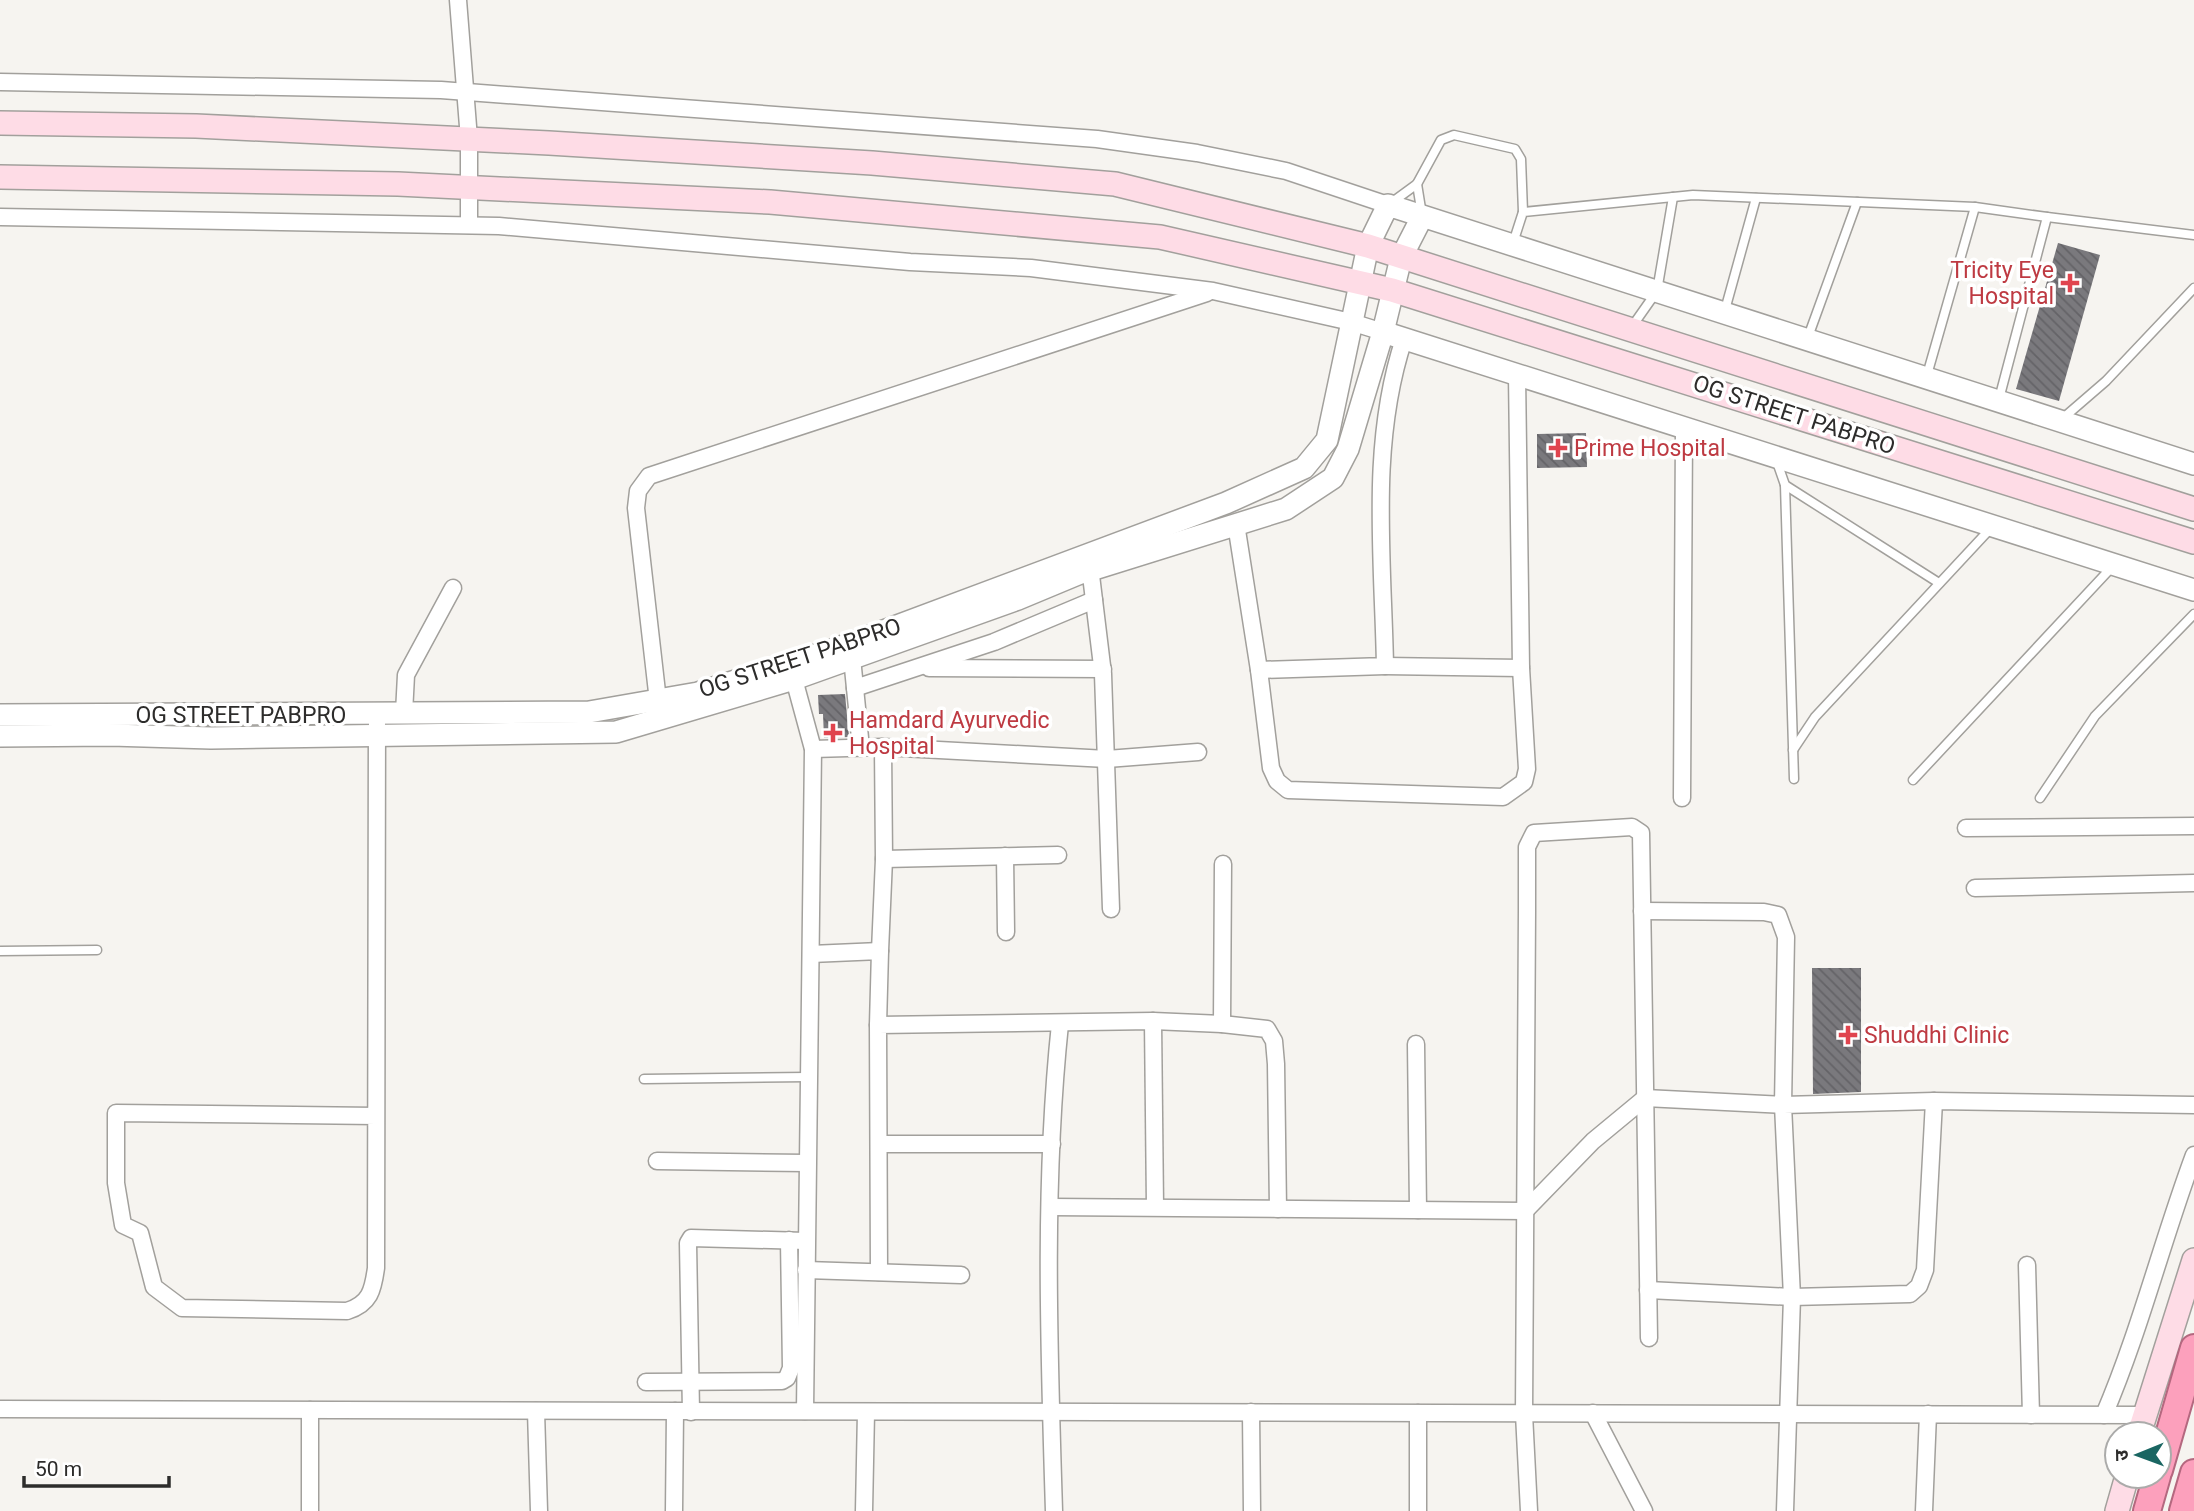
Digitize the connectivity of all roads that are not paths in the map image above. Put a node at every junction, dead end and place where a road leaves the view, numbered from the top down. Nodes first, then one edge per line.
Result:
1 (458, 0) edge
2 (0, 82) edge
3 (466, 93) junction
4 (0, 123) edge
5 (469, 139) junction
6 (0, 177) edge
7 (1417, 184) junction
8 (469, 188) junction
9 (1673, 197) junction
10 (1755, 198) junction
11 (1857, 202) junction
12 (1388, 205) junction
13 (1975, 207) junction
14 (1523, 212) junction
15 (1422, 217) junction
16 (2047, 217) junction
17 (0, 218) edge
18 (469, 225) junction
19 (2194, 235) edge
20 (1513, 243) junction
21 (1368, 246) junction
22 (1401, 258) junction
23 (1361, 283) junction
24 (2194, 289) edge
25 (1392, 290) junction
26 (1213, 291) junction
27 (1657, 291) junction
28 (1724, 313) junction
29 (1351, 322) junction
30 (1630, 329) junction
31 (1383, 332) junction
32 (1404, 339) junction
33 (1807, 340) junction
34 (1517, 375) junction
35 (1926, 378) junction
36 (1998, 401) junction
37 (2060, 421) junction
38 (1684, 428) junction
39 (1776, 457) junction
40 (2194, 464) edge
41 (1785, 485) junction
42 (2194, 509) edge
43 (1236, 524) junction
44 (1993, 526) junction
45 (2194, 542) edge
46 (1090, 562) junction
47 (2114, 565) junction
48 (1938, 583) junction
49 (453, 588) dead end
50 (2194, 590) edge
51 (1094, 600) junction
52 (2194, 614) edge
53 (852, 658) junction
54 (1385, 666) junction
55 (916, 668) junction
56 (1521, 668) junction
57 (1103, 669) junction
58 (1259, 670) junction
59 (794, 678) junction
60 (855, 688) junction
61 (658, 701) junction
62 (377, 713) junction
63 (404, 713) junction
64 (0, 715) edge
65 (0, 736) edge
66 (377, 737) junction
67 (883, 747) junction
68 (861, 748) junction
69 (813, 749) junction
70 (1793, 750) junction
71 (1198, 752) dead end
72 (1107, 759) junction
73 (1794, 779) dead end
74 (1913, 780) dead end
75 (1682, 798) dead end
76 (2040, 798) dead end
77 (2194, 826) edge
78 (1966, 828) dead end
79 (1058, 855) dead end
80 (1006, 856) junction
81 (884, 859) junction
82 (1223, 864) dead end
83 (2194, 883) edge
84 (1975, 888) dead end
85 (1111, 909) dead end
86 (1642, 911) junction
87 (1006, 932) dead end
88 (97, 950) dead end
89 (0, 951) edge
90 (880, 951) junction
91 (811, 954) junction
92 (1153, 1021) junction
93 (1060, 1024) junction
94 (1222, 1024) junction
95 (878, 1025) junction
96 (1416, 1044) dead end
97 (808, 1077) junction
98 (643, 1079) dead end
99 (1645, 1098) junction
100 (1934, 1101) junction
101 (1783, 1105) junction
102 (2194, 1105) edge
103 (376, 1116) junction
104 (879, 1144) junction
105 (1052, 1144) junction
106 (2194, 1155) edge
107 (657, 1161) dead end
108 (807, 1163) junction
109 (1051, 1207) junction
110 (1155, 1207) junction
111 (1278, 1209) junction
112 (1418, 1210) junction
113 (1525, 1211) junction
114 (789, 1240) junction
115 (806, 1241) junction
116 (2194, 1260) edge
117 (2026, 1265) dead end
118 (806, 1270) junction
119 (879, 1272) junction
120 (961, 1275) dead end
121 (1648, 1290) junction
122 (1792, 1297) junction
123 (1648, 1338) dead end
124 (2194, 1348) edge
125 (692, 1381) junction
126 (646, 1382) dead end
127 (0, 1409) edge
128 (310, 1410) junction
129 (536, 1411) junction
130 (683, 1411) junction
131 (805, 1411) junction
132 (866, 1412) junction
133 (1051, 1412) junction
134 (1251, 1412) junction
135 (1418, 1413) junction
136 (1593, 1413) junction
137 (1788, 1413) junction
138 (1524, 1414) junction
139 (1928, 1414) junction
140 (2031, 1415) junction
141 (2104, 1415) junction
142 (2123, 1420) edge
143 (2144, 1420) edge
144 (2173, 1421) edge
145 (2194, 1473) edge
146 (2123, 1490) edge
147 (2153, 1490) edge
148 (2184, 1508) edge
149 (310, 1511) edge
150 (540, 1511) edge
151 (674, 1511) edge
152 (864, 1511) edge
153 (1054, 1511) edge
154 (1252, 1511) edge
155 (1418, 1511) edge
156 (1529, 1511) edge
157 (1644, 1511) edge
158 (1785, 1511) edge
159 (1924, 1511) edge
160 (2117, 1511) edge
161 (2147, 1511) edge

1 - 3 street
2 - 3 street
3 - 5 street
3 - 12 street
4 - 5 main road
5 - 8 street
5 - 21 main road
6 - 8 main road
7 - 12 lane
7 - 14 lane
7 - 15 lane
8 - 18 street
8 - 23 main road
9 - 10 lane
9 - 14 lane
9 - 27 lane
10 - 11 lane
10 - 28 lane
11 - 13 lane
11 - 33 lane
12 - 15 street
12 - 21 street
13 - 16 lane
13 - 35 lane
14 - 20 lane
15 - 20 street
15 - 22 street
16 - 19 lane
16 - 36 lane
17 - 18 street
18 - 26 street
20 - 27 street
21 - 22 main road, OG STREET PABPRO
21 - 23 street, OG STREET PABPRO
22 - 25 street, OG STREET PABPRO
22 - 30 main road, OG STREET PABPRO
23 - 25 main road
23 - 29 street, OG STREET PABPRO
24 - 37 lane
25 - 31 street, OG STREET PABPRO
25 - 45 main road, OG STREET PABPRO
26 - 29 street
26 - 61 street
27 - 28 street
27 - 30 lane
28 - 33 street
29 - 31 street
29 - 46 street, OG STREET PABPRO
30 - 42 main road, OG STREET PABPRO
31 - 32 street
31 - 43 street, OG STREET PABPRO
32 - 34 street
32 - 54 street
33 - 35 street
34 - 38 street
34 - 56 street
35 - 36 street
36 - 37 street
37 - 40 street
38 - 39 street
38 - 75 street
39 - 41 lane
39 - 44 street
41 - 48 lane
41 - 70 lane
43 - 46 street, OG STREET PABPRO
43 - 58 street
44 - 47 street
44 - 48 lane
46 - 51 street
46 - 53 street, OG STREET PABPRO
46 - 61 street, OG STREET PABPRO
47 - 50 street
47 - 74 lane
48 - 70 lane
49 - 63 street
51 - 55 street
51 - 57 street
52 - 76 lane
53 - 59 street, OG STREET PABPRO
53 - 60 street
54 - 56 street
54 - 58 street
55 - 57 street
55 - 60 street
56 - 58 street
57 - 72 street
59 - 66 street, OG STREET PABPRO
59 - 69 street
60 - 68 street
61 - 63 street, OG STREET PABPRO
62 - 63 street, OG STREET PABPRO
62 - 64 street, OG STREET PABPRO
62 - 66 street
65 - 66 street, OG STREET PABPRO
66 - 103 street
67 - 68 street
67 - 72 street
67 - 81 street
68 - 69 street
69 - 91 street
70 - 73 lane
71 - 72 street
72 - 85 street
77 - 78 street
79 - 80 street
80 - 81 street
80 - 87 street
81 - 90 street
82 - 94 street
83 - 84 street
86 - 99 street
86 - 101 street
86 - 113 street
88 - 89 lane
90 - 91 street
90 - 95 street
91 - 97 street
92 - 93 street
92 - 94 street
92 - 110 street
93 - 95 street
93 - 105 street
94 - 111 street
95 - 104 street
96 - 112 street
97 - 98 lane
97 - 108 street
99 - 101 street
99 - 113 street
99 - 121 street
100 - 101 street
100 - 102 street
100 - 122 street
101 - 122 street
103 - 103 street
104 - 105 street
104 - 119 street
105 - 109 street
106 - 141 street
107 - 108 street
108 - 115 street
109 - 110 street
109 - 133 street
110 - 111 street
111 - 112 street
112 - 113 street
113 - 138 street
114 - 115 street
114 - 125 street
114 - 125 street
115 - 118 street
116 - 143 main road
117 - 140 street
118 - 119 street
118 - 131 street
119 - 120 street
121 - 122 street
121 - 123 street
122 - 137 street
124 - 144 highway
125 - 126 street
125 - 130 street
127 - 128 street
128 - 129 street
128 - 149 street
129 - 130 street
129 - 150 street
130 - 131 street
130 - 151 street
131 - 132 street
132 - 133 street
132 - 152 street
133 - 134 street
133 - 153 street
134 - 135 street
134 - 154 street
135 - 138 street
135 - 155 street
136 - 137 street
136 - 138 street
136 - 157 street
137 - 139 street
137 - 158 street
138 - 156 street
139 - 140 street
139 - 159 street
140 - 141 street
141 - 142 street
145 - 148 highway
146 - 160 main road
147 - 161 highway

